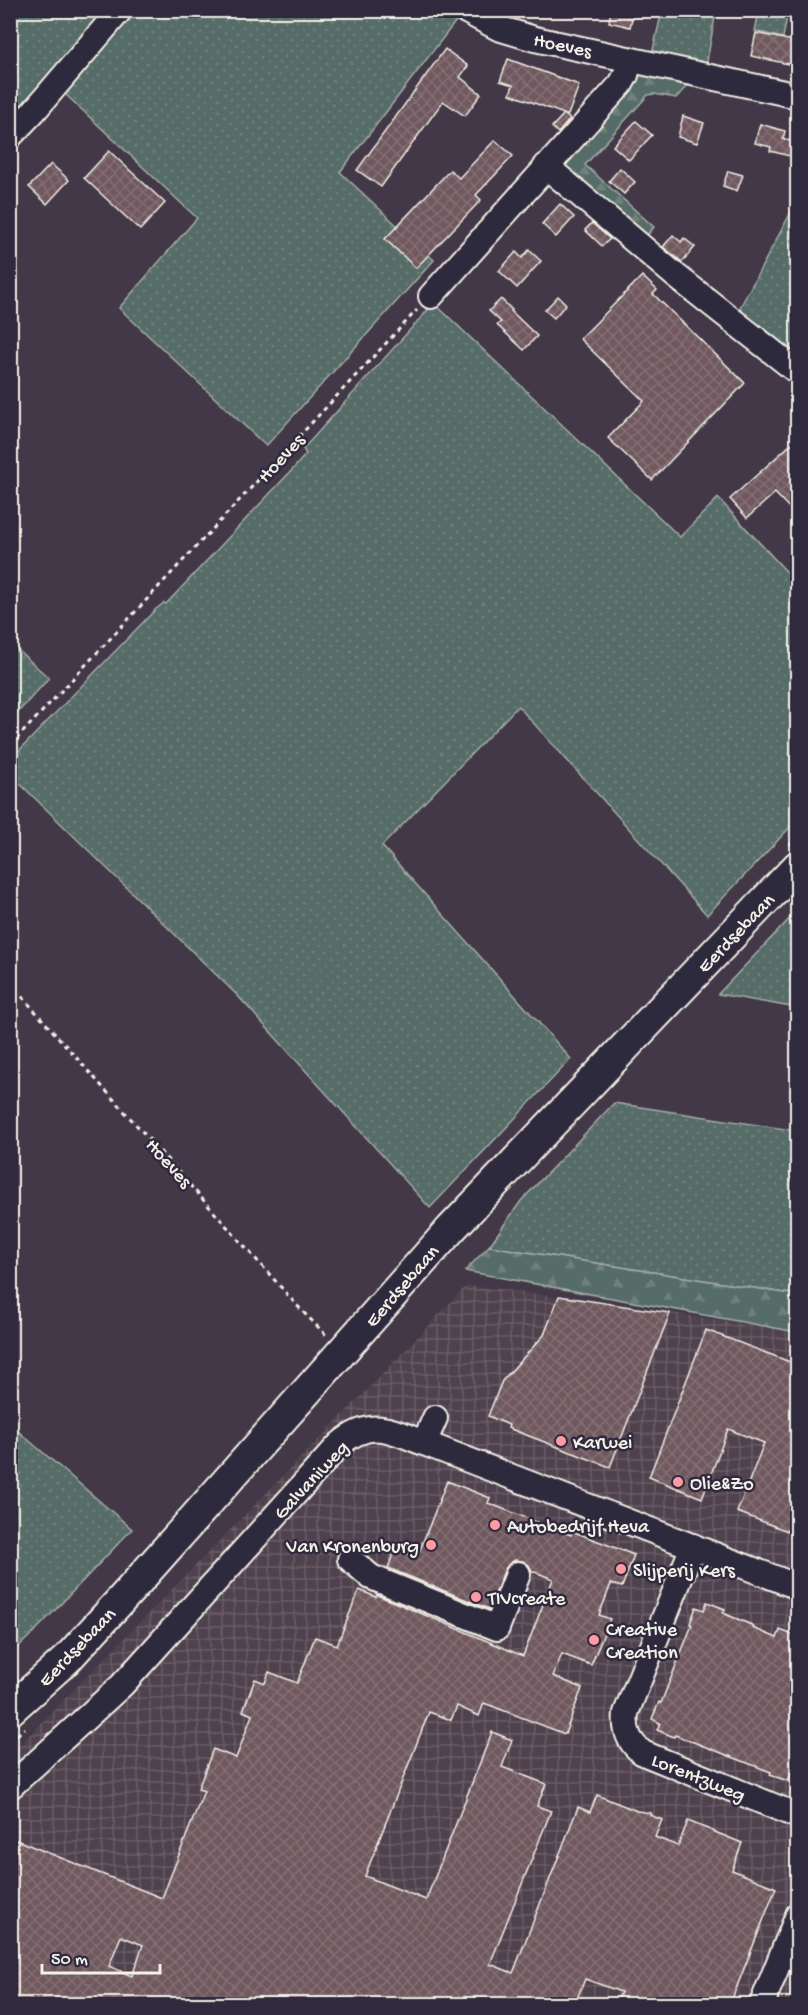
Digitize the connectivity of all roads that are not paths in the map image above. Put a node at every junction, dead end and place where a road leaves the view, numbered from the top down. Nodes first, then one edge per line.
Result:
1 (120, 10) edge
2 (464, 10) edge
3 (630, 60) junction
4 (798, 96) edge
5 (10, 136) edge
6 (546, 166) junction
7 (431, 296) road end
8 (798, 372) edge
9 (798, 866) edge
10 (435, 1418) dead end
11 (423, 1443) junction
12 (693, 1546) junction
13 (350, 1559) dead end
14 (518, 1574) dead end
15 (798, 1587) edge
16 (10, 1710) edge
17 (10, 1787) edge
18 (798, 1816) edge
19 (798, 1915) edge
20 (762, 2004) edge

1 - 5 street
2 - 3 street, Hoeves
3 - 4 street, Hoeves
3 - 6 street
6 - 7 street
6 - 8 street
9 - 16 main road, Eerdsebaan
10 - 11 street
11 - 12 street, Galvaniweg
11 - 17 street, Galvaniweg
12 - 15 street, Galvaniweg
12 - 18 street, Lorentzweg
13 - 14 street
19 - 20 street

